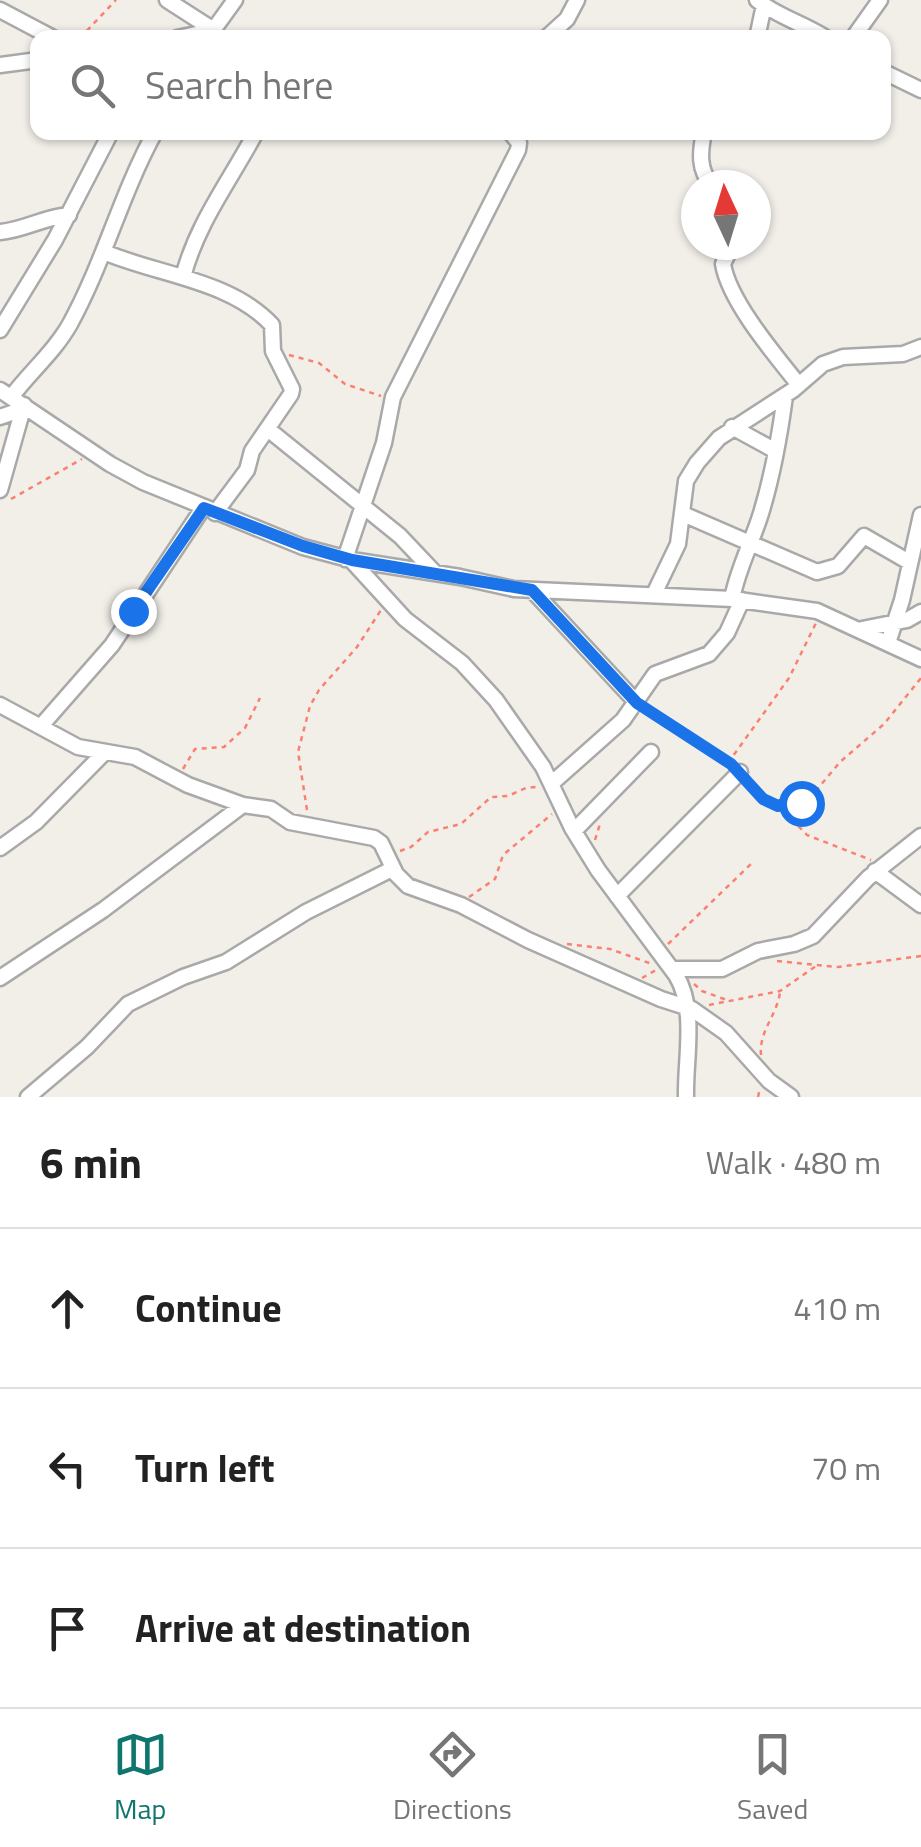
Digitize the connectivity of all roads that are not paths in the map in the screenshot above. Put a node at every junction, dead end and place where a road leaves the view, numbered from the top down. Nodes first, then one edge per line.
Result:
1 (168, 0) edge
2 (235, 0) edge
3 (577, 0) edge
4 (880, 0) edge
5 (760, 3) edge
6 (0, 10) edge
7 (38, 30) edge
8 (207, 30) edge
9 (213, 30) edge
10 (555, 30) edge
11 (758, 30) edge
12 (811, 30) edge
13 (859, 30) edge
14 (30, 61) edge
15 (0, 65) edge
16 (891, 75) edge
17 (921, 90) edge
18 (107, 140) edge
19 (150, 140) edge
20 (252, 140) edge
21 (517, 140) edge
22 (703, 140) edge
23 (702, 170) edge
24 (69, 216) junction
25 (0, 232) edge
26 (104, 252) junction
27 (725, 260) edge
28 (184, 277) junction
29 (0, 330) edge
30 (921, 346) edge
31 (799, 385) junction
32 (785, 396) junction
33 (15, 400) edge
34 (0, 417) edge
35 (732, 428) junction
36 (269, 430) junction
37 (774, 450) junction
38 (0, 490) edge
39 (362, 504) junction
40 (209, 510) junction
41 (683, 514) junction
42 (921, 514) edge
43 (919, 531) edge
44 (748, 544) junction
45 (914, 556) edge
46 (349, 559) junction
47 (667, 570) junction
48 (435, 573) junction
49 (532, 590) junction
50 (654, 594) junction
51 (678, 595) junction
52 (737, 599) junction
53 (921, 612) edge
54 (894, 624) junction
55 (862, 630) junction
56 (888, 643) junction
57 (921, 659) edge
58 (637, 703) junction
59 (0, 706) edge
60 (41, 726) junction
61 (105, 752) junction
62 (651, 752) dead end
63 (734, 767) road end
64 (551, 784) junction
65 (243, 805) junction
66 (574, 832) junction
67 (921, 836) edge
68 (0, 848) edge
69 (392, 868) junction
70 (878, 869) junction
71 (617, 896) junction
72 (921, 905) edge
73 (675, 974) junction
74 (0, 978) edge
75 (690, 1007) junction
76 (28, 1097) edge
77 (686, 1097) edge
78 (791, 1097) edge

1 - 8 street
2 - 9 street
3 - 10 street
4 - 13 street
5 - 11 street
5 - 12 street
6 - 7 street
14 - 15 street
16 - 17 street
18 - 24 street
19 - 26 street
20 - 28 street
21 - 39 street
22 - 23 street
24 - 25 street
24 - 29 street
26 - 28 street
26 - 33 street
27 - 31 street
28 - 36 street
30 - 31 street
31 - 32 street
32 - 35 street
32 - 37 street
33 - 34 street
33 - 38 street
33 - 40 street
35 - 37 street
35 - 41 street
36 - 39 street
36 - 40 street
37 - 44 street
39 - 46 street
39 - 48 street
40 - 46 street
40 - 60 street
41 - 44 street
41 - 47 street
42 - 43 street
43 - 45 street
44 - 45 street
44 - 52 street
45 - 54 street
46 - 48 street
46 - 64 street
47 - 50 street
47 - 51 street
48 - 49 street
49 - 50 street
49 - 58 street
50 - 51 street
51 - 52 street
52 - 55 street
52 - 58 street
53 - 54 street
54 - 55 street
54 - 56 street
55 - 56 street
56 - 57 street
58 - 64 street
59 - 60 street
60 - 61 street
61 - 65 street
61 - 68 street
62 - 66 street
63 - 71 street
64 - 66 street
65 - 69 street
65 - 74 street
66 - 71 street
67 - 70 street
69 - 75 street
69 - 76 street
70 - 72 street
70 - 73 street
71 - 73 street
73 - 75 street
75 - 77 street
75 - 78 street

